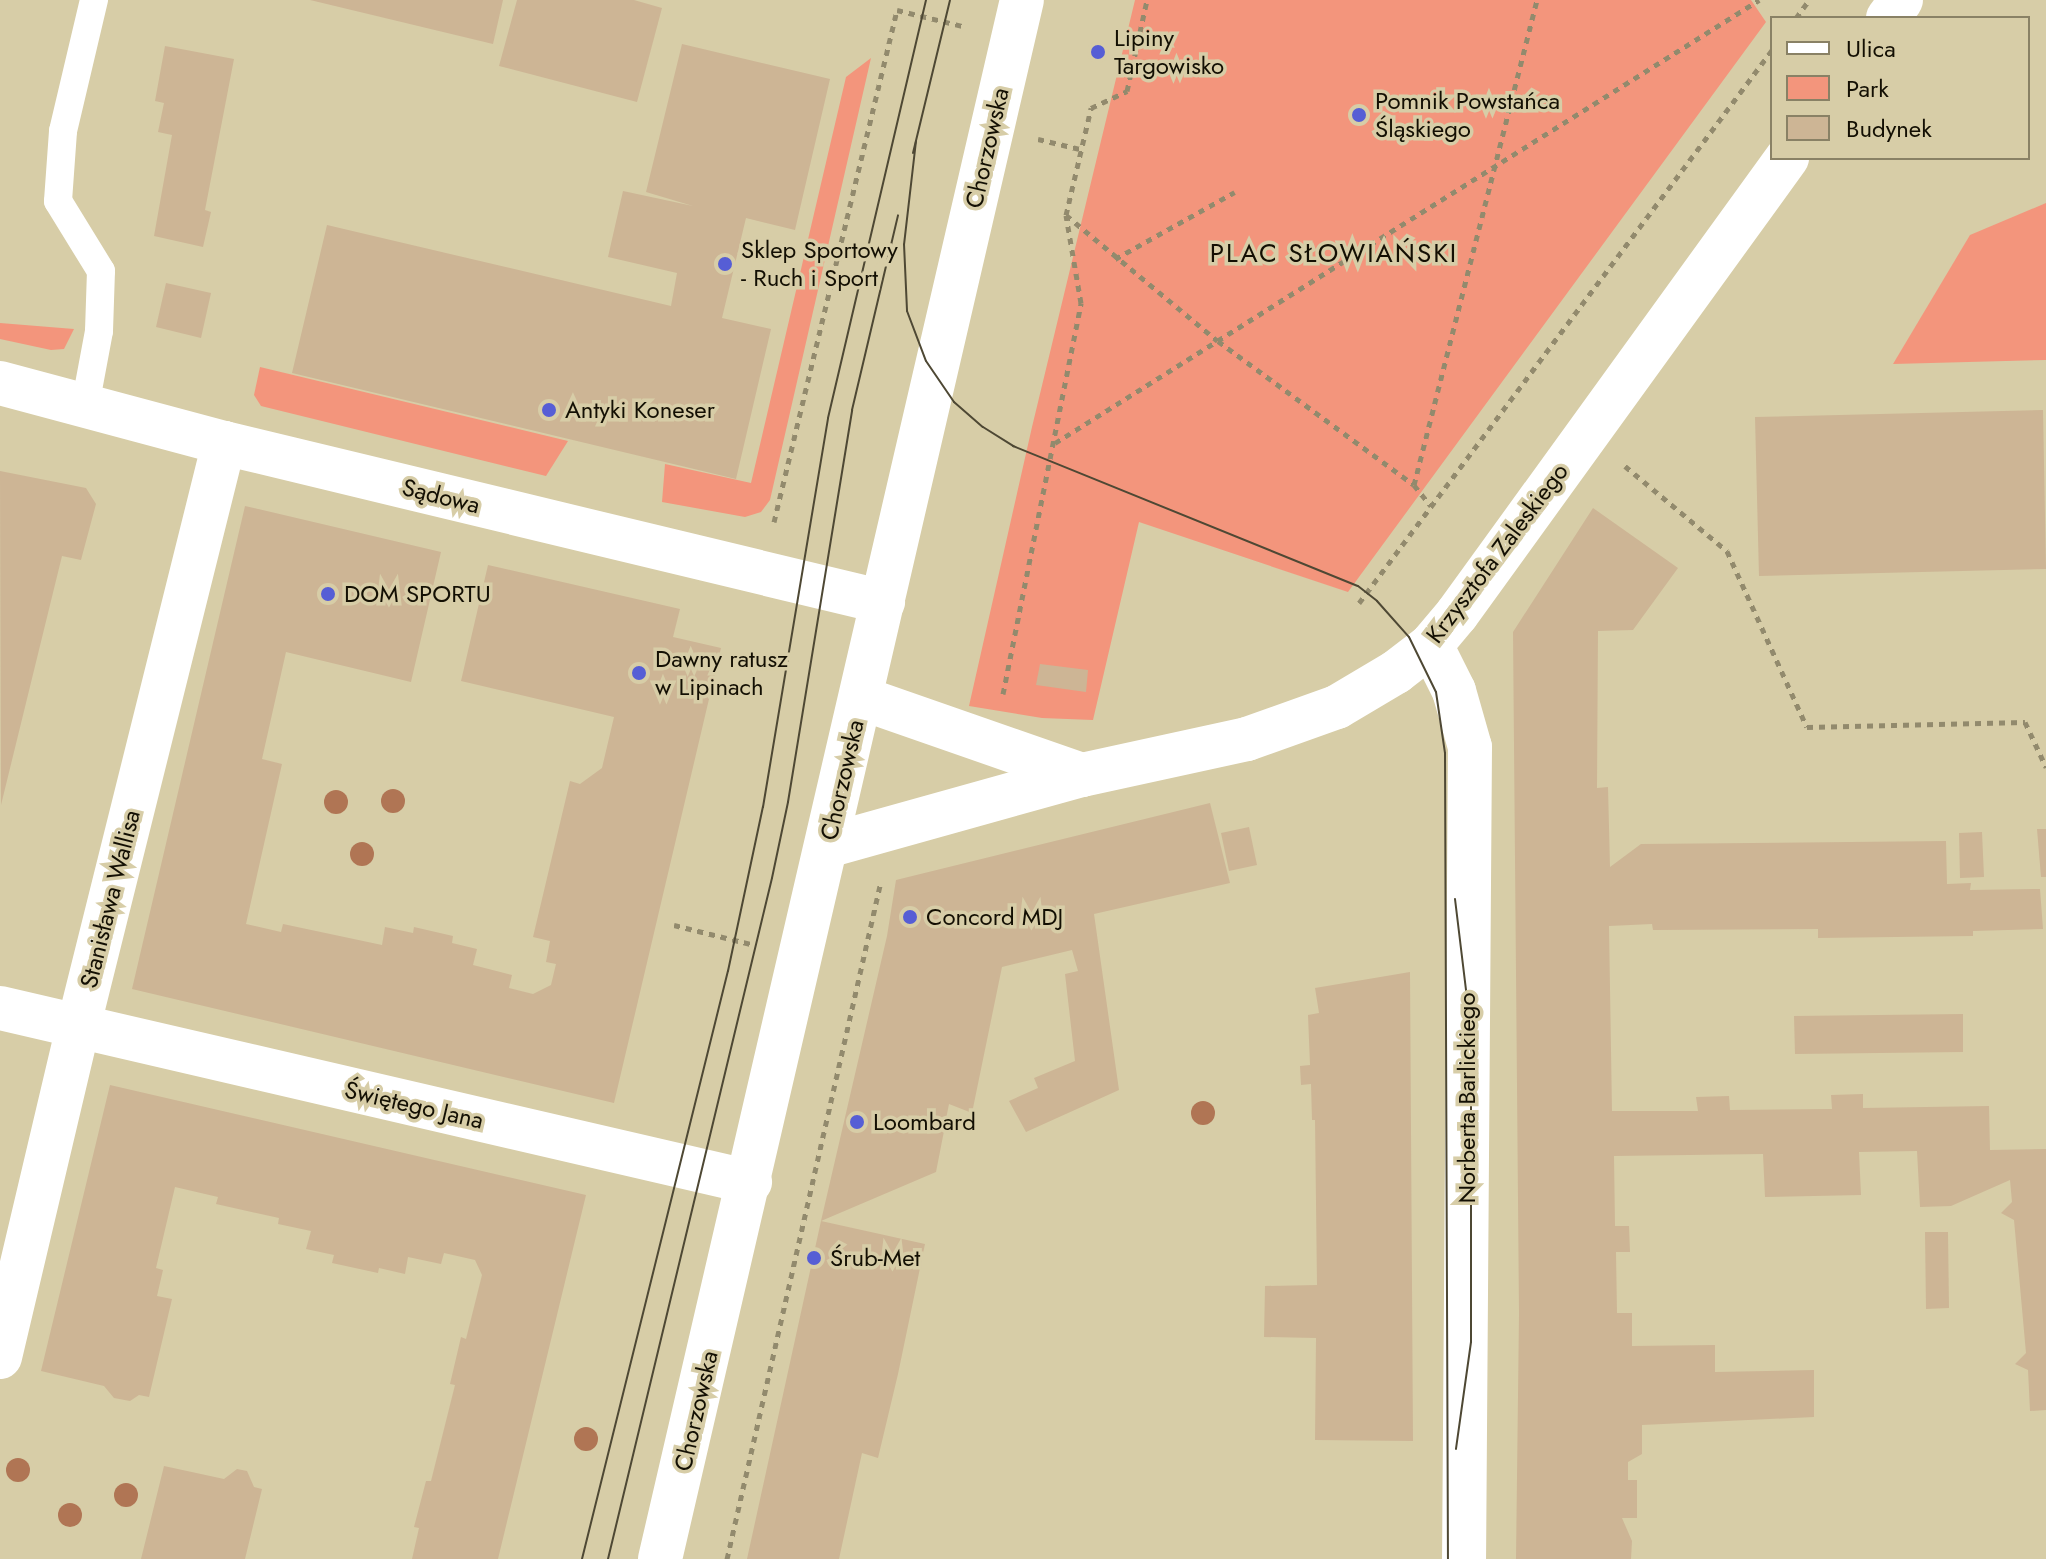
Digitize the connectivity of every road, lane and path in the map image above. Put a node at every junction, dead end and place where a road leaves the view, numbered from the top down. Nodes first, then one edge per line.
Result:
1 (94, 0) edge
2 (1022, 0) edge
3 (1147, 0) edge
4 (1537, 0) edge
5 (1759, 0) edge
6 (897, 10) dead end
7 (1770, 53) edge
8 (1786, 160) edge
9 (1493, 166) junction
10 (1235, 192) dead end
11 (1066, 215) junction
12 (1115, 259) junction
13 (1218, 341) junction
14 (0, 383) edge
15 (85, 406) junction
16 (1587, 434) junction
17 (224, 443) junction
18 (1055, 443) junction
19 (1414, 485) junction
20 (1431, 506) junction
21 (767, 525) dead end
22 (883, 602) junction
23 (1359, 603) dead end
24 (1431, 645) junction
25 (861, 698) junction
26 (1000, 710) dead end
27 (2046, 767) edge
28 (1082, 775) junction
29 (827, 846) junction
30 (889, 871) dead end
31 (0, 1008) edge
32 (78, 1028) junction
33 (750, 1182) junction
34 (0, 1357) edge
35 (660, 1559) edge
36 (727, 1559) edge
37 (1464, 1559) edge

1 - 15 lane
2 - 22 street, Chorzowska
3 - 11 path
4 - 9 path
5 - 9 path
6 - 21 path
7 - 20 path
8 - 16 street, Krzysztofa Zaleskiego
9 - 13 path
9 - 19 path
10 - 12 path
11 - 12 path
11 - 18 path
12 - 13 path
13 - 18 path
13 - 19 path
14 - 15 street, Sądowa
15 - 17 street, Sądowa
16 - 24 street, Krzysztofa Zaleskiego
16 - 27 path
17 - 22 street, Sądowa
17 - 32 street, Stanisława Wallisa
18 - 26 path
19 - 20 path
20 - 23 path
22 - 25 street, Chorzowska
24 - 28 street, Krzysztofa Zaleskiego
24 - 37 street, Norberta Barlickiego
25 - 28 street
25 - 29 street, Chorzowska
28 - 29 street, Krzysztofa Zaleskiego
29 - 33 street, Chorzowska
30 - 36 path
31 - 32 street
32 - 33 street, Świętego Jana
32 - 34 street, Stanisława Wallisa
33 - 35 street, Chorzowska

